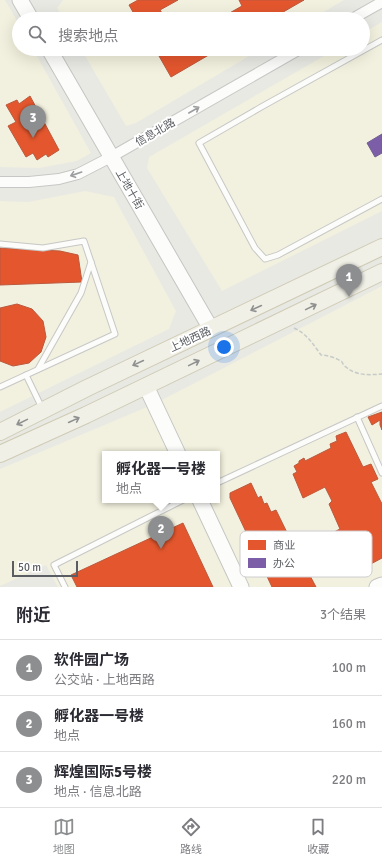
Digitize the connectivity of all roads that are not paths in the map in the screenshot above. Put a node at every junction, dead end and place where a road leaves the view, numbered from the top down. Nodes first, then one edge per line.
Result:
1 (24, 1) edge
2 (382, 2) edge
3 (28, 12) edge
4 (364, 12) edge
5 (382, 40) edge
6 (370, 47) edge
7 (53, 56) edge
8 (288, 56) edge
9 (353, 56) edge
10 (111, 157) junction
11 (0, 182) edge
12 (382, 199) edge
13 (0, 244) edge
14 (382, 247) edge
15 (91, 261) junction
16 (382, 272) edge
17 (211, 329) junction
18 (38, 370) junction
19 (26, 375) junction
20 (146, 386) junction
21 (0, 387) edge
22 (382, 406) edge
23 (44, 410) junction
24 (357, 417) junction
25 (0, 432) edge
26 (177, 451) edge
27 (0, 454) edge
28 (382, 473) edge
29 (220, 482) edge
30 (177, 503) edge
31 (201, 503) edge
32 (382, 585) edge
33 (64, 587) edge
34 (241, 587) edge
35 (377, 587) edge

1 - 3 street
2 - 4 street
5 - 6 lane
7 - 10 street, 上地十街
10 -> 8 street, 信息北路
9 - 12 lane
10 -> 11 street, 信息北路
10 - 17 street, 上地十街
13 - 15 lane
14 -> 17 main road, 上地西路
15 - 18 lane
15 - 18 lane
20 -> 16 main road, 上地西路
17 -> 23 main road, 上地西路
18 - 19 lane
19 - 21 lane
19 - 23 lane
20 - 26 street
27 -> 20 main road, 上地西路
22 - 24 lane
23 -> 25 main road, 上地西路
24 - 28 lane
24 - 29 lane
30 - 33 lane
31 - 34 street
32 - 35 street

